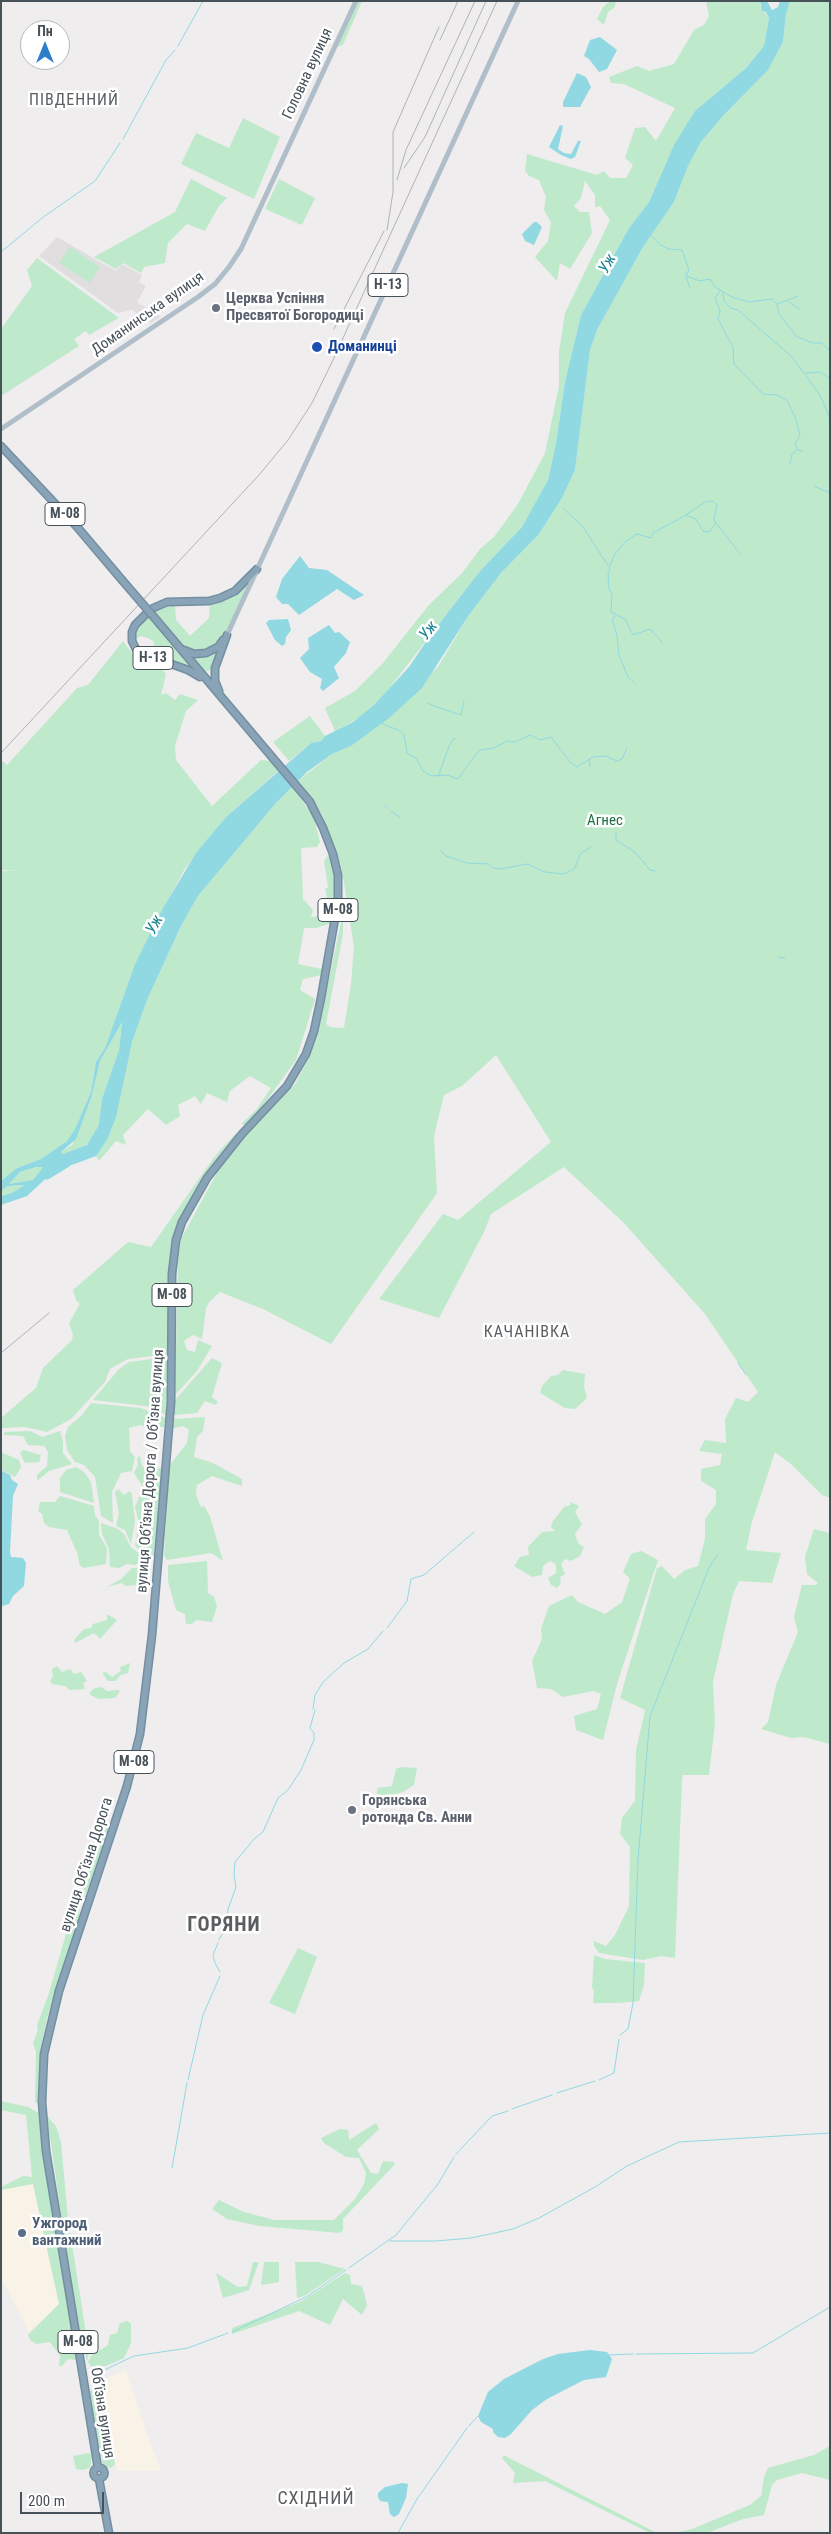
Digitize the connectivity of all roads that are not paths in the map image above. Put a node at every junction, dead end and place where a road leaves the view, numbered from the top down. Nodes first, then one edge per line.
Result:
1 (356, 1) edge
2 (518, 1) edge
3 (284, 157) joint
4 (1, 429) edge
5 (3, 448) edge
6 (257, 569) junction
7 (150, 613) junction
8 (227, 635) junction
9 (179, 646) junction
10 (215, 668) junction
11 (200, 673) junction
12 (209, 683) junction
13 (224, 701) junction
14 (152, 1635) joint
15 (43, 2125) joint
16 (109, 2533) edge

1 - 3 main road, Головна вулиця
2 - 6 main road, Н-13
3 - 4 main road, Доманинська вулиця
5 - 7 highway, М-08, bridge
6 - 7 highway, Н-13
6 - 8 main road, Н-13
7 - 9 highway, М-08
7 - 12 highway, Н-13
8 - 9 highway, Н-13
8 - 10 highway, Н-13
9 - 11 highway, М-08
10 - 11 highway
10 - 13 highway
11 - 12 highway, М-08
12 - 13 highway, М-08
13 - 14 highway, вулиця Обʼїзна Дорога / Обʼїзна вулиця / М-08
14 - 15 highway, вулиця Обʼїзна Дорога / М-08
15 - 16 highway, Обʼїзна вулиця / М-08

